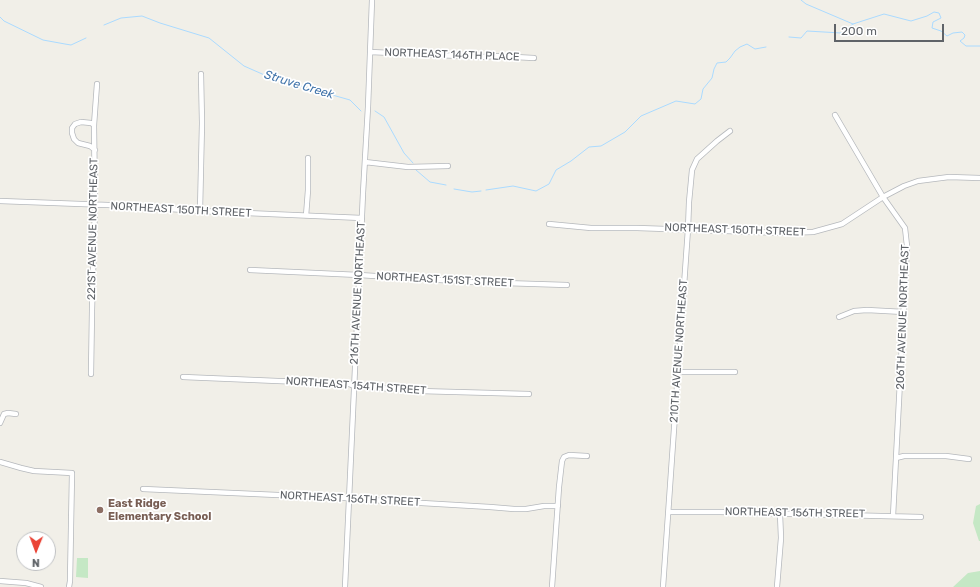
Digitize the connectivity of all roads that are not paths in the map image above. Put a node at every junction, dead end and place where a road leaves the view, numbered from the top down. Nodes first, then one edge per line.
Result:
1 (372, 0) edge
2 (370, 52) junction
3 (534, 58) dead end
4 (201, 74) dead end
5 (97, 84) dead end
6 (835, 115) dead end
7 (94, 125) junction
8 (730, 131) dead end
9 (94, 150) junction
10 (308, 158) dead end
11 (365, 162) junction
12 (448, 166) dead end
13 (980, 178) edge
14 (884, 197) junction
15 (0, 201) edge
16 (95, 205) junction
17 (200, 211) junction
18 (306, 216) junction
19 (362, 218) junction
20 (548, 224) dead end
21 (688, 229) junction
22 (250, 270) dead end
23 (359, 275) junction
24 (567, 285) dead end
25 (904, 312) junction
26 (839, 317) dead end
27 (678, 372) junction
28 (735, 372) dead end
29 (91, 374) dead end
30 (183, 377) dead end
31 (354, 386) junction
32 (529, 394) dead end
33 (16, 414) dead end
34 (0, 423) edge
35 (587, 456) dead end
36 (896, 458) junction
37 (969, 459) dead end
38 (0, 462) edge
39 (143, 489) dead end
40 (349, 499) junction
41 (558, 506) junction
42 (669, 512) junction
43 (780, 514) junction
44 (893, 516) junction
45 (921, 517) dead end
46 (0, 581) edge
47 (41, 587) edge
48 (69, 587) edge
49 (345, 587) edge
50 (552, 587) edge
51 (663, 587) edge
52 (777, 587) edge

1 - 2 street, 216TH AVENUE NORTHEAST
2 - 3 street, NORTHEAST 146TH PLACE
2 - 11 street, 216TH AVENUE NORTHEAST
4 - 17 street
5 - 7 street, 221ST AVENUE NORTHEAST
6 - 14 street, 206TH AVENUE NORTHEAST
7 - 9 street, 221ST AVENUE NORTHEAST
7 - 9 street
8 - 21 street, 210TH AVENUE NORTHEAST
9 - 16 street, 221ST AVENUE NORTHEAST
10 - 18 street
11 - 12 street
11 - 19 street, 216TH AVENUE NORTHEAST
13 - 14 street, NORTHEAST 150TH STREET
14 - 21 street, NORTHEAST 150TH STREET
14 - 25 street, 206TH AVENUE NORTHEAST
15 - 16 street, NORTHEAST 150TH STREET
16 - 17 street, NORTHEAST 150TH STREET
16 - 29 street, 221ST AVENUE NORTHEAST
17 - 18 street, NORTHEAST 150TH STREET
18 - 19 street, NORTHEAST 150TH STREET
19 - 23 street, 216TH AVENUE NORTHEAST
20 - 21 street, NORTHEAST 150TH STREET
21 - 27 street, 210TH AVENUE NORTHEAST
22 - 23 street, NORTHEAST 151ST STREET
23 - 24 street, NORTHEAST 151ST STREET
23 - 31 street, 216TH AVENUE NORTHEAST
25 - 26 street
25 - 36 street, 206TH AVENUE NORTHEAST
27 - 28 street
27 - 42 street, 210TH AVENUE NORTHEAST
30 - 31 street, NORTHEAST 154TH STREET
31 - 32 street, NORTHEAST 154TH STREET
31 - 40 street, 216TH AVENUE NORTHEAST
33 - 34 street
35 - 41 street
36 - 37 street
36 - 44 street, 206TH AVENUE NORTHEAST
38 - 48 street
39 - 40 street, NORTHEAST 156TH STREET
40 - 41 street, NORTHEAST 156TH STREET
40 - 49 street, 216TH AVENUE NORTHEAST
41 - 50 street
42 - 43 street, NORTHEAST 156TH STREET
42 - 51 street, 210TH AVENUE NORTHEAST
43 - 44 street, NORTHEAST 156TH STREET
43 - 52 street
44 - 45 street, NORTHEAST 156TH STREET
46 - 47 street

